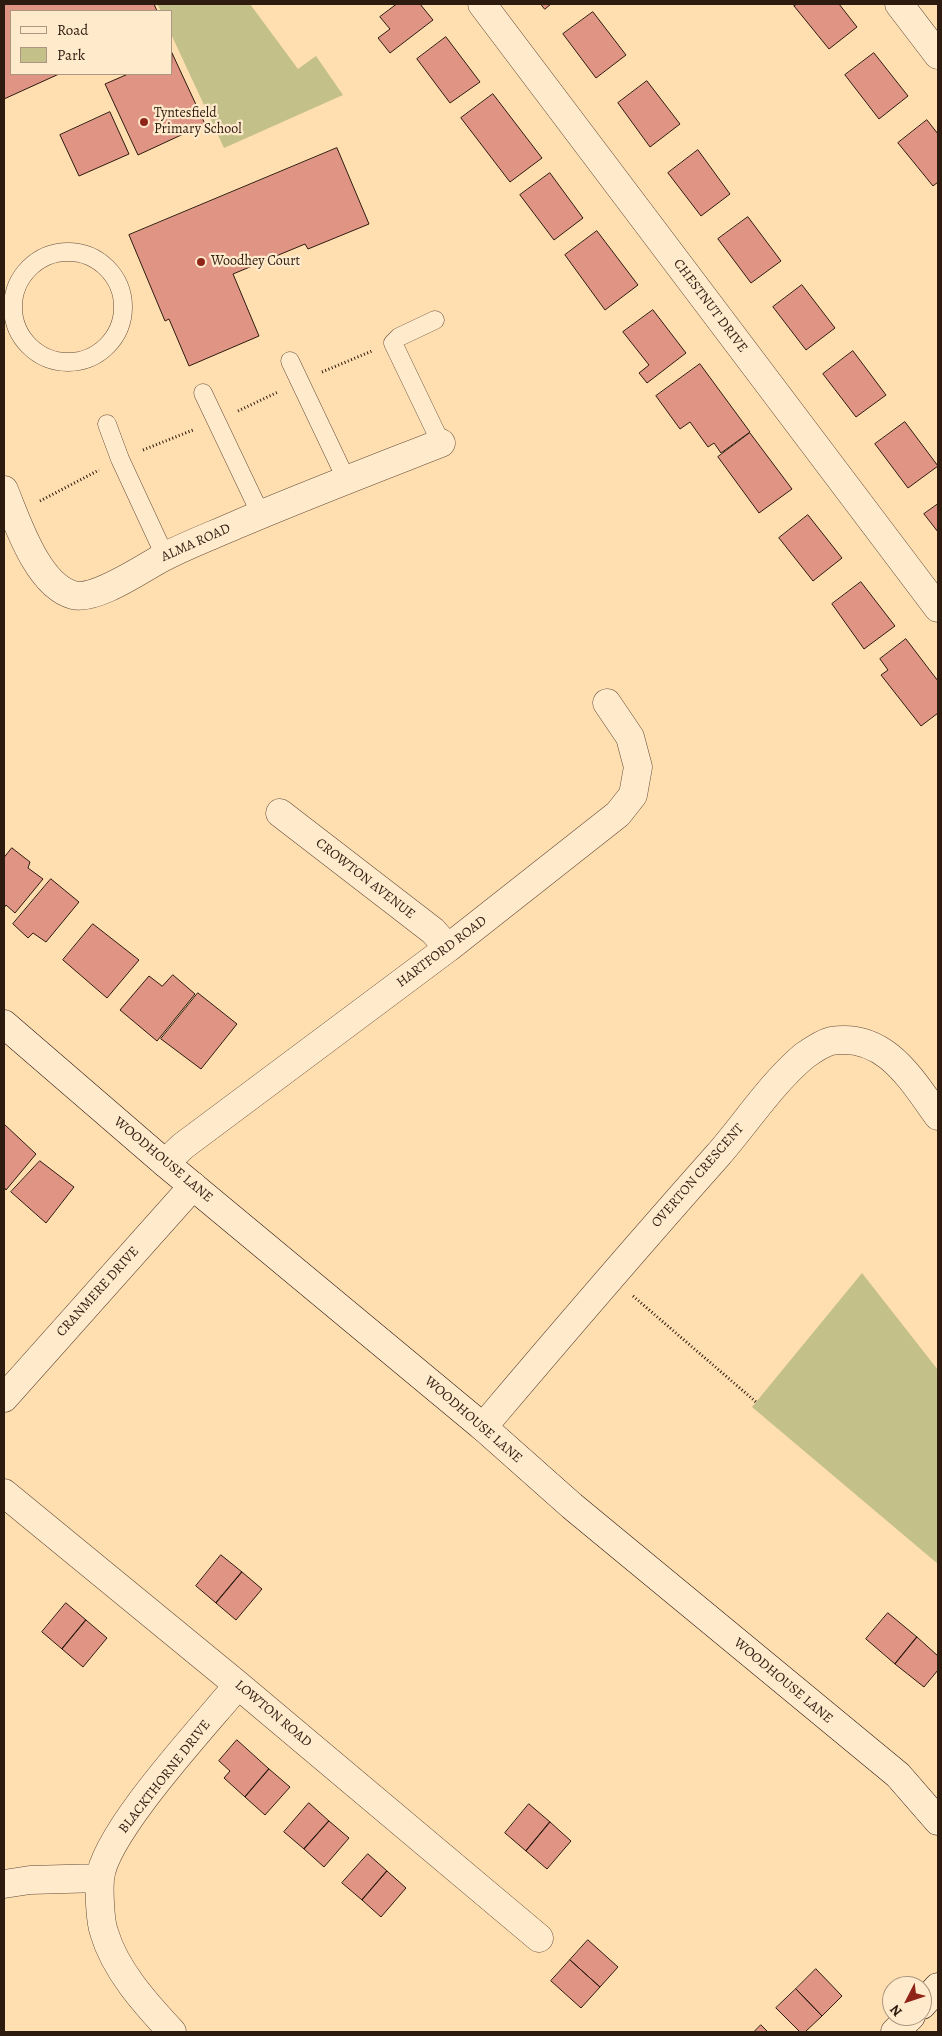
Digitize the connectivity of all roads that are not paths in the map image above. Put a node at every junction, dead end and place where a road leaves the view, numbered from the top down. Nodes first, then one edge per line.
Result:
1 (482, 4) edge
2 (899, 4) edge
3 (938, 55) edge
4 (435, 320) dead end
5 (12, 339) edge
6 (290, 361) dead end
7 (203, 393) dead end
8 (107, 424) dead end
9 (441, 443) joint
10 (347, 481) junction
11 (4, 490) edge
12 (261, 515) junction
13 (165, 556) junction
14 (938, 608) edge
15 (607, 704) dead end
16 (280, 813) dead end
17 (448, 948) junction
18 (4, 1024) edge
19 (938, 1116) edge
20 (165, 1163) junction
21 (193, 1186) junction
22 (4, 1398) edge
23 (483, 1427) junction
24 (4, 1493) edge
25 (238, 1685) junction
26 (938, 1821) edge
27 (100, 1878) junction
28 (4, 1884) edge
29 (539, 1938) dead end
30 (172, 2032) edge

1 - 14 street, CHESTNUT DRIVE
2 - 3 street
4 - 9 lane
5 - 5 lane
6 - 10 lane
7 - 12 lane
8 - 13 lane
9 - 10 street, ALMA ROAD
10 - 12 street, ALMA ROAD
11 - 13 street, ALMA ROAD
12 - 13 street, ALMA ROAD
15 - 17 street, HARTFORD ROAD
16 - 17 street, CROWTON AVENUE
17 - 20 street, HARTFORD ROAD
18 - 20 street, WOODHOUSE LANE
19 - 23 street, OVERTON CRESCENT
20 - 21 street, WOODHOUSE LANE
21 - 22 street, CRANMERE DRIVE
21 - 23 street, WOODHOUSE LANE
23 - 26 street, WOODHOUSE LANE
24 - 25 street, LOWTON ROAD
25 - 27 street, BLACKTHORNE DRIVE
25 - 29 street, LOWTON ROAD
27 - 28 street
27 - 30 street, BLACKTHORNE DRIVE

